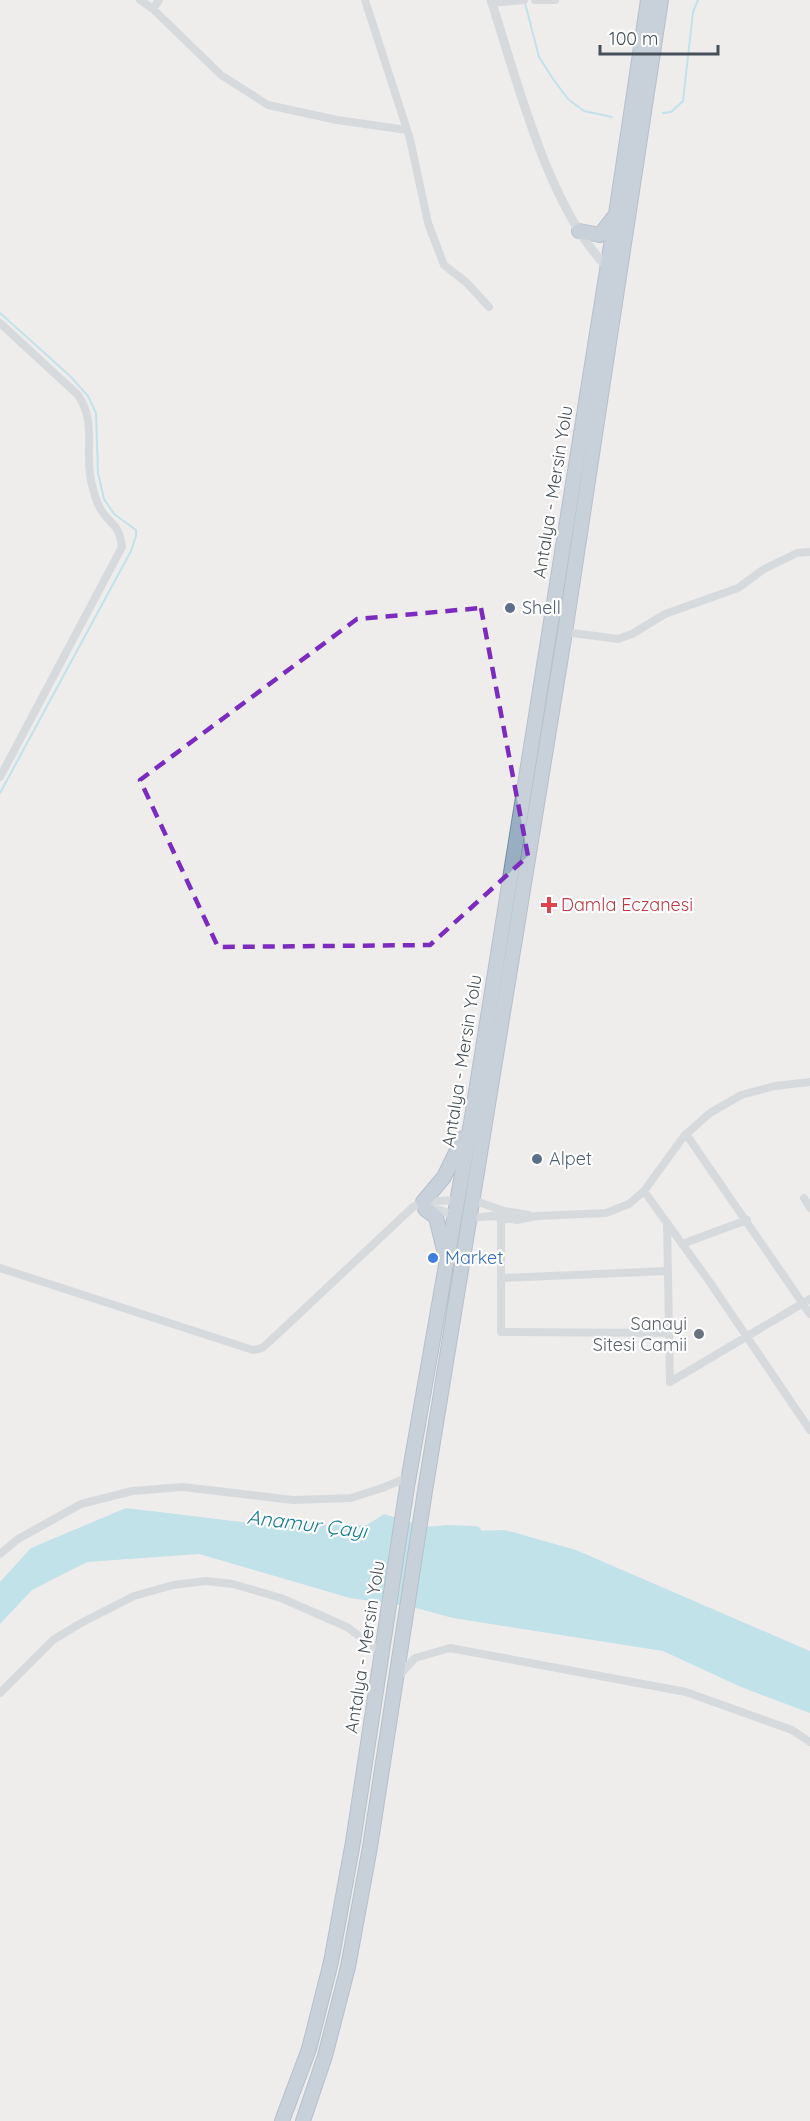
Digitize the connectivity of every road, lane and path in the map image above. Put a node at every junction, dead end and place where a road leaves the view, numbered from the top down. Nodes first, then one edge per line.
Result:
1 (140, 0) edge
2 (159, 0) edge
3 (365, 0) edge
4 (519, 0) edge
5 (524, 0) edge
6 (535, 0) edge
7 (555, 0) edge
8 (648, 0) edge
9 (662, 0) edge
10 (492, 2) edge
11 (153, 9) junction
12 (407, 130) junction
13 (616, 214) junction
14 (579, 231) junction
15 (614, 268) junction
16 (489, 307) dead end
17 (0, 323) edge
18 (810, 552) edge
19 (565, 632) junction
20 (0, 777) edge
21 (810, 1082) edge
22 (472, 1117) junction
23 (686, 1134) junction
24 (644, 1191) junction
25 (804, 1198) dead end
26 (457, 1200) junction
27 (473, 1200) junction
28 (420, 1206) junction
29 (810, 1208) edge
30 (454, 1216) junction
31 (537, 1216) junction
32 (501, 1217) junction
33 (470, 1218) junction
34 (747, 1220) junction
35 (667, 1223) junction
36 (682, 1244) junction
37 (446, 1262) junction
38 (0, 1268) edge
39 (668, 1271) junction
40 (501, 1278) junction
41 (807, 1301) edge
42 (810, 1314) edge
43 (669, 1333) junction
44 (746, 1336) junction
45 (810, 1430) edge
46 (408, 1482) junction
47 (0, 1554) edge
48 (383, 1649) junction
49 (395, 1680) junction
50 (0, 1693) edge
51 (810, 1742) edge
52 (282, 2121) edge
53 (303, 2121) edge

1 - 11 street
2 - 11 street
3 - 12 street
4 - 5 street
4 - 10 street
6 - 7 street
8 - 13 highway, Antalya - Mersin Yolu
9 - 15 highway, Antalya - Mersin Yolu
10 - 14 street
11 - 12 street
12 - 16 street
13 - 14 highway
13 - 15 highway, Antalya - Mersin Yolu
14 - 15 street
15 - 19 highway, Antalya - Mersin Yolu
15 - 22 highway, Antalya - Mersin Yolu
17 - 20 street
18 - 19 street
19 - 27 highway, Antalya - Mersin Yolu
21 - 23 street
22 - 26 highway, Antalya - Mersin Yolu
22 - 28 highway
23 - 24 street
23 - 34 street
24 - 31 street
24 - 35 street
25 - 29 street
26 - 27 highway
26 - 28 street
26 - 30 highway, Antalya - Mersin Yolu
27 - 31 street
27 - 33 highway, Antalya - Mersin Yolu
28 - 30 street
28 - 37 highway
28 - 38 street
30 - 33 highway
30 - 37 highway, Antalya - Mersin Yolu
31 - 32 street
32 - 33 street
32 - 40 street
33 - 49 highway, Antalya - Mersin Yolu
34 - 36 street
34 - 41 street
35 - 36 street
35 - 39 street
36 - 44 street
37 - 46 highway, Antalya - Mersin Yolu
39 - 40 street
39 - 43 street
40 - 43 street
41 - 42 street
41 - 44 street
43 - 44 street
44 - 45 street
46 - 47 street
46 - 48 highway, Antalya - Mersin Yolu
48 - 50 street
48 - 52 highway, Antalya - Mersin Yolu
49 - 51 street
49 - 53 highway, Antalya - Mersin Yolu

